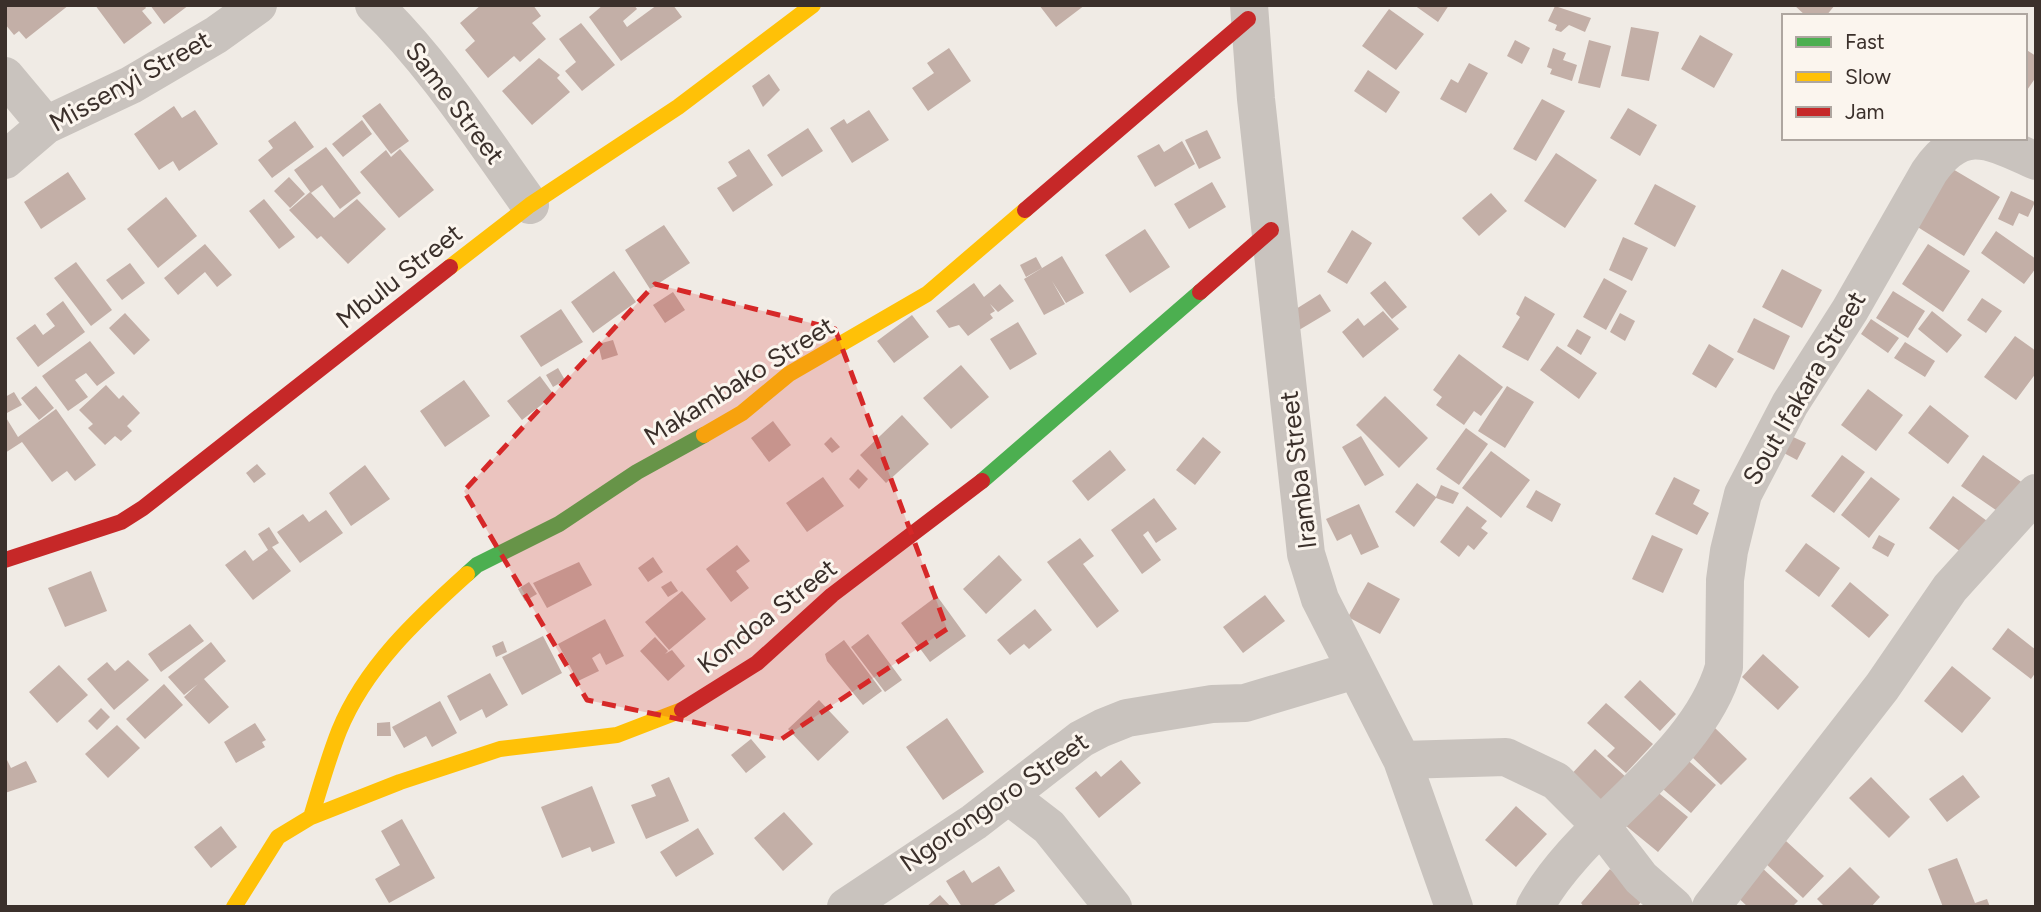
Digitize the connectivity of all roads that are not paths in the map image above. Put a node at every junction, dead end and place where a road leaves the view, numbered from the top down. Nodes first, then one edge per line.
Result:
1 (258, 5) edge
2 (374, 5) edge
3 (799, 10) edge
4 (1249, 12) edge
5 (5, 76) edge
6 (46, 125) junction
7 (1969, 140) edge
8 (1984, 140) edge
9 (5, 160) edge
10 (2036, 161) edge
11 (530, 205) junction
12 (1271, 230) junction
13 (2036, 493) edge
14 (5, 560) edge
15 (1355, 670) junction
16 (1402, 760) junction
17 (1010, 797) junction
18 (311, 817) junction
19 (1602, 827) junction
20 (234, 907) edge
21 (845, 907) edge
22 (1113, 907) edge
23 (1454, 907) edge
24 (1535, 907) edge
25 (1674, 907) edge
26 (1711, 907) edge

1 - 6 street, Missenyi Street
2 - 11 street, Same Street
3 - 11 street, Mbulu Street
4 - 12 street, Iramba Street
4 - 18 street, Makambako Street
5 - 6 street
6 - 9 street, Missenyi Street
7 - 19 street, Sout Ifakara Street
8 - 10 street, Sout Ifakara Street
11 - 14 street, Mbulu Street
12 - 15 street, Iramba Street
12 - 18 street, Kondoa Street
13 - 26 street
15 - 16 street, Iramba Street
15 - 17 street, Ngorongoro Street
16 - 19 street
16 - 23 street, Iramba Street
17 - 21 street, Ngorongoro Street
17 - 22 street
18 - 20 street, Kondoa Street
19 - 24 street, Sout Ifakara Street
19 - 25 street

